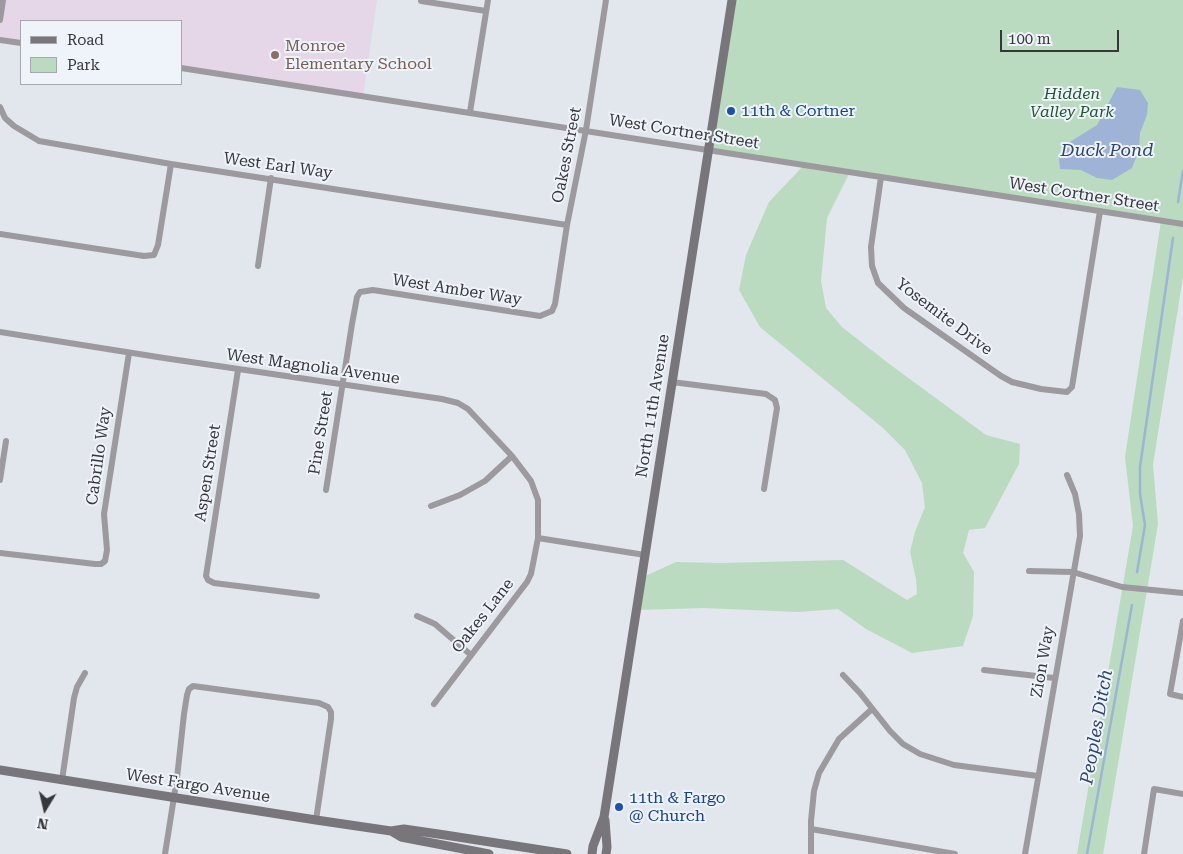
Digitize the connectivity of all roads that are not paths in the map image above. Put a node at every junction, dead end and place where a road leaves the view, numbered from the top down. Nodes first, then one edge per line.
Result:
1 (3, 0) edge
2 (488, 0) edge
3 (606, 0) edge
4 (732, 0) edge
5 (421, 1) edge
6 (486, 12) junction
7 (0, 20) edge
8 (0, 40) edge
9 (20, 43) edge
10 (182, 68) edge
11 (0, 107) edge
12 (470, 112) junction
13 (2, 119) edge
14 (586, 130) junction
15 (708, 150) junction
16 (171, 164) junction
17 (882, 177) junction
18 (271, 178) junction
19 (1100, 211) junction
20 (1183, 224) edge
21 (567, 225) junction
22 (0, 234) edge
23 (258, 266) dead end
24 (360, 292) joint
25 (550, 313) joint
26 (0, 332) edge
27 (129, 353) junction
28 (238, 370) junction
29 (672, 382) junction
30 (343, 385) junction
31 (6, 440) dead end
32 (512, 456) junction
33 (1067, 475) dead end
34 (0, 480) edge
35 (764, 489) dead end
36 (326, 490) dead end
37 (431, 506) dead end
38 (538, 538) junction
39 (0, 553) edge
40 (645, 555) junction
41 (1029, 571) dead end
42 (1073, 572) junction
43 (1183, 593) edge
44 (316, 596) dead end
45 (417, 616) dead end
46 (1183, 621) edge
47 (471, 655) junction
48 (984, 670) dead end
49 (85, 673) dead end
50 (843, 675) dead end
51 (1054, 678) junction
52 (1183, 697) edge
53 (434, 704) dead end
54 (872, 710) junction
55 (0, 770) edge
56 (1038, 776) junction
57 (62, 780) junction
58 (1183, 794) edge
59 (174, 798) junction
60 (604, 817) junction
61 (316, 820) junction
62 (812, 829) junction
63 (390, 831) junction
64 (165, 854) edge
65 (489, 854) edge
66 (567, 854) edge
67 (592, 854) edge
68 (606, 854) edge
69 (811, 854) edge
70 (955, 854) edge
71 (1025, 854) edge
72 (1144, 854) edge

1 - 7 street
2 - 6 street
3 - 14 street, Oakes Street
4 - 15 main road, North 11th Avenue
5 - 6 street
6 - 12 street
8 - 9 street
10 - 12 street, West Cortner Street
11 - 13 street, West Earl Way
12 - 14 street, West Cortner Street
13 - 16 street, West Earl Way
14 - 15 street, West Cortner Street
14 - 21 street, Oakes Street
15 - 17 street, West Cortner Street
15 - 29 main road, North 11th Avenue
16 - 18 street, West Earl Way
16 - 22 street
17 - 19 street, West Cortner Street
17 - 19 street, Yosemite Drive
18 - 21 street, West Earl Way
18 - 23 street
19 - 20 street, West Cortner Street
21 - 25 street, Oakes Street
24 - 25 street, West Amber Way
24 - 30 street, Pine Street
26 - 27 street, West Magnolia Avenue
27 - 28 street, West Magnolia Avenue
27 - 39 street, Cabrillo Way
28 - 30 street, West Magnolia Avenue
28 - 44 street, Aspen Street
29 - 35 street
29 - 40 main road, North 11th Avenue
30 - 32 street, West Magnolia Avenue
30 - 36 street, Pine Street
31 - 34 street
32 - 37 street
32 - 38 street, West Magnolia Avenue
33 - 42 street, Zion Way
38 - 40 street
38 - 47 street, Oakes Lane
40 - 60 main road, North 11th Avenue
41 - 42 street
42 - 43 street
42 - 51 street, Zion Way
45 - 47 street
46 - 52 street
47 - 53 street, Oakes Lane
48 - 51 street
49 - 57 street
50 - 54 street
51 - 56 street, Zion Way
54 - 56 street
54 - 62 street
55 - 57 main road, West Fargo Avenue
56 - 71 street, Zion Way
57 - 59 main road, West Fargo Avenue
58 - 72 street
59 - 61 main road, West Fargo Avenue
59 - 61 street
59 - 64 street
60 - 67 main road, North 11th Avenue
60 - 68 main road, North 11th Avenue
61 - 63 main road, West Fargo Avenue
62 - 69 street
62 - 70 street
63 - 65 main road, West Fargo Avenue
63 - 66 main road, West Fargo Avenue

